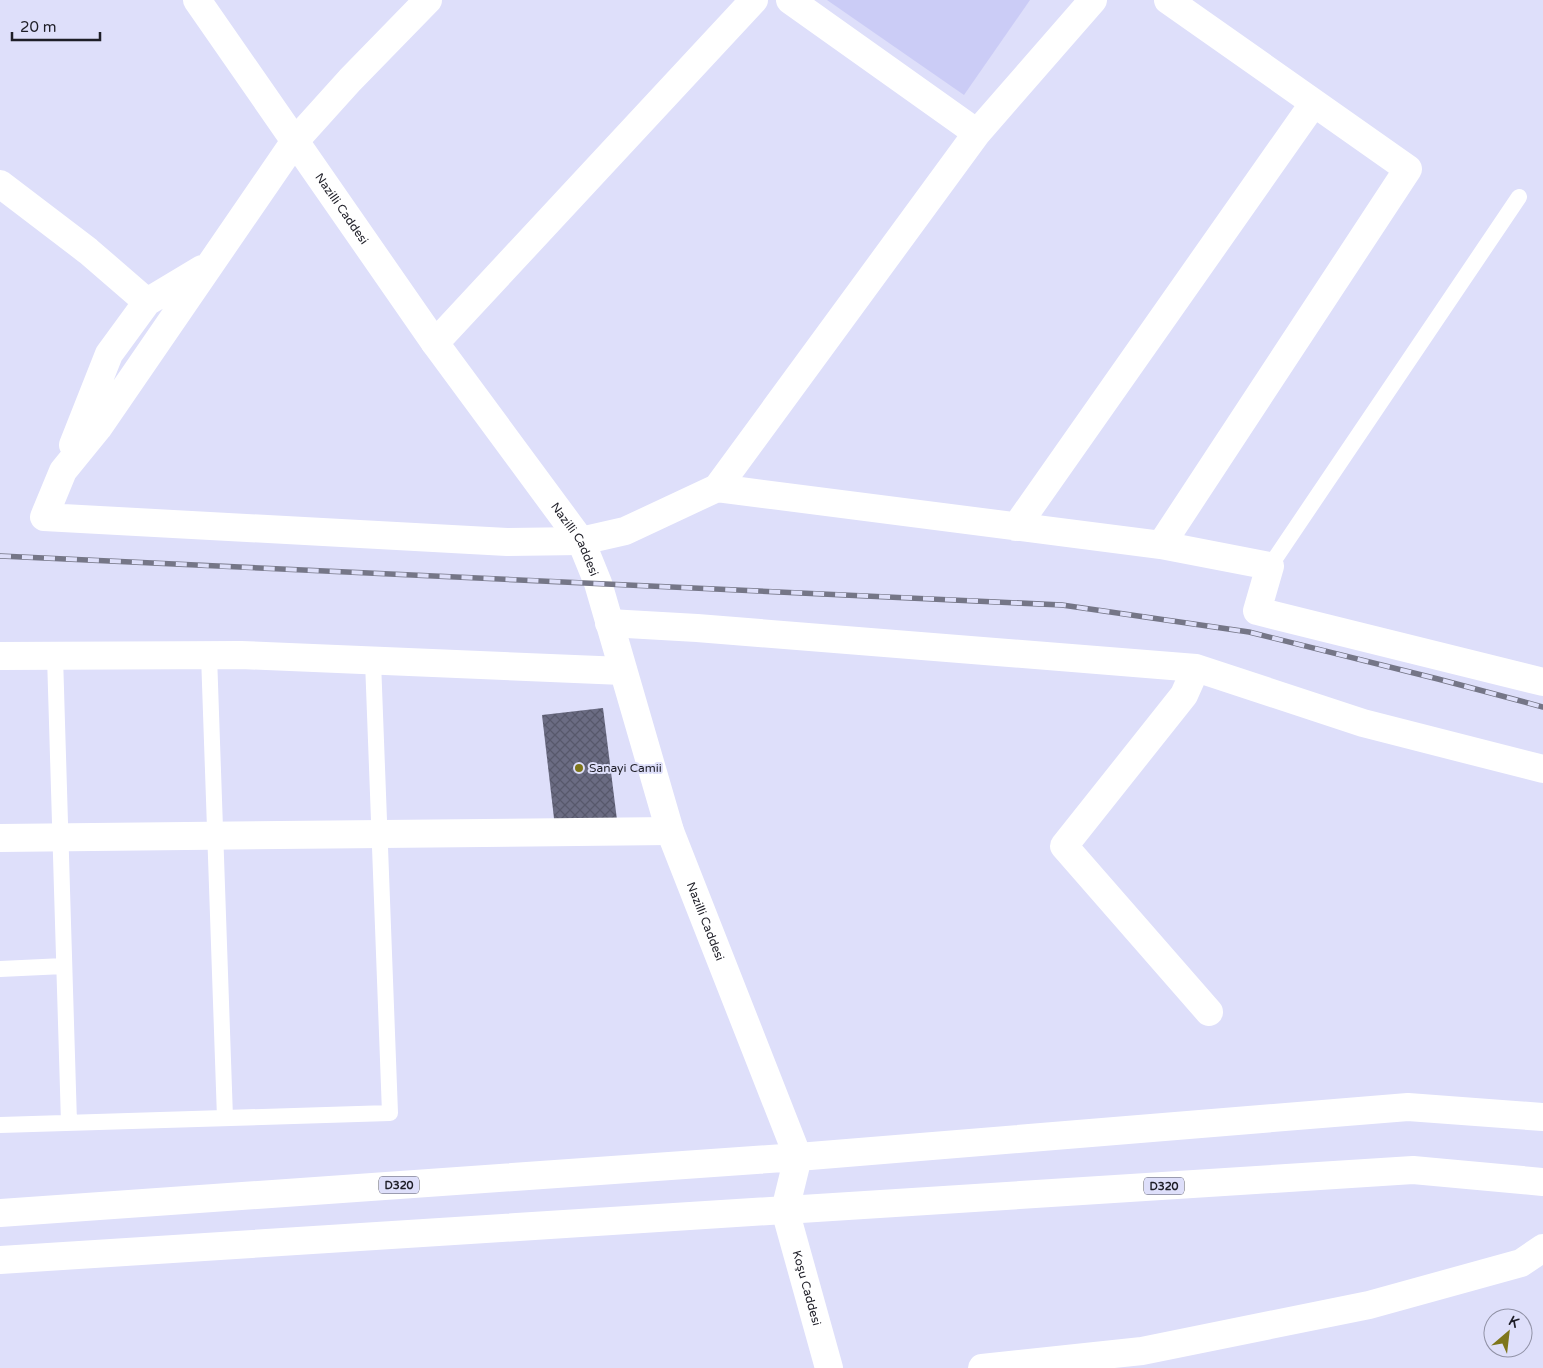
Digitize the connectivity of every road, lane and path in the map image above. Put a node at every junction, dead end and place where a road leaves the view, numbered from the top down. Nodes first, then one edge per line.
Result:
1 (197, 0) edge
2 (428, 0) edge
3 (754, 0) edge
4 (790, 0) edge
5 (1093, 0) edge
6 (1168, 0) edge
7 (1313, 104) junction
8 (977, 133) junction
9 (296, 141) junction
10 (0, 184) edge
11 (1520, 197) dead end
12 (210, 265) junction
13 (147, 302) junction
14 (435, 343) junction
15 (63, 471) junction
16 (716, 488) junction
17 (1016, 527) junction
18 (581, 541) junction
19 (1161, 545) junction
20 (1270, 566) junction
21 (608, 622) junction
22 (0, 656) edge
23 (55, 656) junction
24 (209, 656) junction
25 (373, 661) junction
26 (1196, 668) junction
27 (623, 671) junction
28 (1543, 682) edge
29 (1543, 769) edge
30 (670, 831) junction
31 (381, 835) junction
32 (216, 836) junction
33 (60, 837) junction
34 (0, 838) edge
35 (64, 966) junction
36 (0, 969) edge
37 (1209, 1012) dead end
38 (1543, 1117) edge
39 (225, 1118) junction
40 (69, 1123) junction
41 (0, 1125) edge
42 (798, 1157) junction
43 (1543, 1182) edge
44 (785, 1210) junction
45 (0, 1213) edge
46 (1543, 1248) edge
47 (0, 1260) edge
48 (829, 1368) edge
49 (982, 1368) edge

1 - 9 main road, Nazilli Caddesi
2 - 9 main road
3 - 14 main road
4 - 8 main road
5 - 8 main road
6 - 7 main road
7 - 17 main road
7 - 19 main road
8 - 16 main road
9 - 12 main road
9 - 14 main road, Nazilli Caddesi
10 - 13 main road
11 - 20 lane
12 - 13 main road
12 - 15 main road
13 - 15 main road
14 - 18 main road, Nazilli Caddesi
15 - 18 main road
16 - 17 main road
16 - 18 main road
17 - 19 main road
18 - 21 main road, Nazilli Caddesi
19 - 20 main road
20 - 28 main road
21 - 26 main road
21 - 27 main road, Nazilli Caddesi
22 - 23 main road
23 - 24 main road
23 - 33 lane
24 - 25 main road
24 - 32 lane
25 - 27 main road
25 - 31 lane
26 - 29 main road
26 - 37 main road
27 - 30 main road, Nazilli Caddesi
30 - 31 main road
30 - 42 main road, Nazilli Caddesi
31 - 32 main road
31 - 39 lane
32 - 33 main road
32 - 39 lane
33 - 34 main road
33 - 35 lane
35 - 36 lane
35 - 40 lane
38 - 42 main road, D320
39 - 40 lane
40 - 41 lane
42 - 44 main road
42 - 45 main road, D320
43 - 44 main road, D320
44 - 47 main road, D320
44 - 48 main road, Koşu Caddesi
46 - 49 main road

